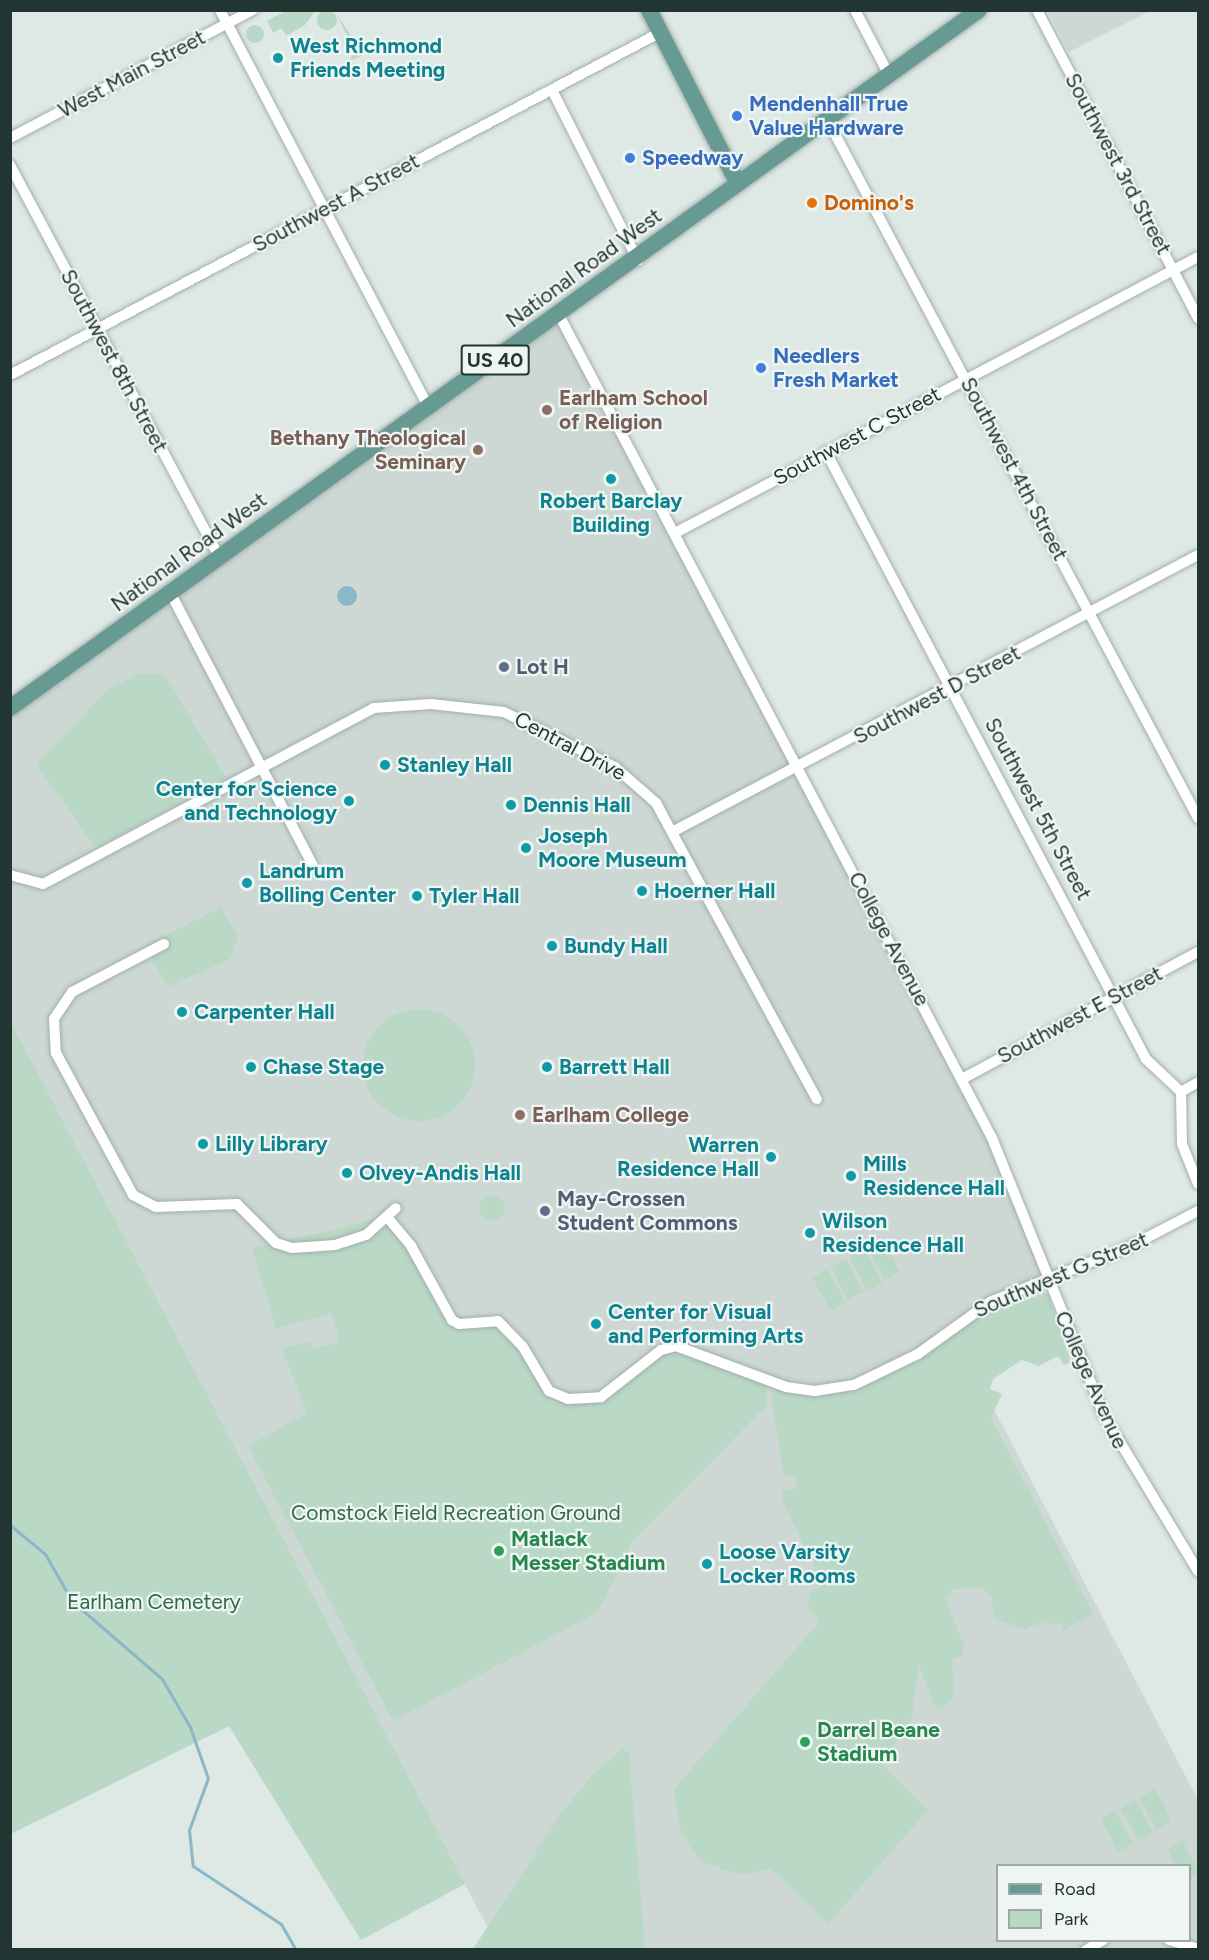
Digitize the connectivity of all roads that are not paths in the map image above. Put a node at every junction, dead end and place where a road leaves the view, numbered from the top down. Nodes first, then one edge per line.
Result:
1 (220, 10) edge
2 (253, 10) edge
3 (649, 10) edge
4 (855, 10) edge
5 (979, 10) edge
6 (1037, 10) edge
7 (227, 25) junction
8 (661, 32) junction
9 (889, 75) junction
10 (552, 90) junction
11 (828, 122) junction
12 (10, 138) edge
13 (10, 165) edge
14 (738, 184) junction
15 (325, 209) junction
16 (1198, 257) edge
17 (638, 260) junction
18 (1173, 270) junction
19 (559, 315) junction
20 (1198, 318) edge
21 (97, 329) junction
22 (10, 375) edge
23 (966, 378) junction
24 (428, 407) junction
25 (826, 452) junction
26 (675, 533) junction
27 (1198, 555) edge
28 (219, 557) junction
29 (171, 594) junction
30 (1090, 613) junction
31 (950, 688) junction
32 (10, 708) edge
33 (798, 767) junction
34 (262, 768) junction
35 (1198, 818) edge
36 (674, 831) junction
37 (313, 866) dead end
38 (10, 875) edge
39 (164, 944) dead end
40 (1198, 952) edge
41 (1113, 998) junction
42 (962, 1079) junction
43 (1198, 1082) edge
44 (1181, 1092) junction
45 (817, 1099) dead end
46 (1198, 1184) edge
47 (396, 1208) dead end
48 (1198, 1211) edge
49 (387, 1217) junction
50 (1047, 1278) junction
51 (1198, 1571) edge
52 (1101, 1942) edge
53 (1172, 1942) edge
54 (1198, 1949) edge
55 (1086, 1950) edge

1 - 7 street
2 - 7 street, West Main Street
3 - 8 main road
4 - 9 street
5 - 9 main road, National Road West / US 40
6 - 18 street, Southwest 3rd Street
7 - 12 street, West Main Street
7 - 15 street
8 - 10 street, Southwest A Street
8 - 14 main road
9 - 11 main road, National Road West / US 40
10 - 15 street, Southwest A Street
10 - 17 street
11 - 14 main road, National Road West / US 40
11 - 23 street, Southwest 4th Street
13 - 21 street, Southwest 8th Street
14 - 17 main road, National Road West / US 40
15 - 21 street, Southwest A Street
15 - 24 street
16 - 18 street, Southwest C Street
17 - 19 main road, National Road West / US 40
18 - 20 street, Southwest 3rd Street
18 - 23 street, Southwest C Street
19 - 24 main road, National Road West / US 40
19 - 26 street, College Avenue
21 - 22 street, Southwest A Street
21 - 28 street, Southwest 8th Street
23 - 25 street, Southwest C Street
23 - 30 street, Southwest 4th Street
24 - 28 main road, National Road West / US 40
25 - 26 street, Southwest C Street
25 - 31 street, Southwest 5th Street
26 - 33 street, College Avenue
27 - 30 street, Southwest D Street
28 - 29 main road, National Road West / US 40
29 - 32 main road, National Road West / US 40
29 - 34 street
30 - 31 street, Southwest D Street
30 - 35 street, Southwest 4th Street
31 - 33 street, Southwest D Street
31 - 41 street, Southwest 5th Street
33 - 36 street, Southwest D Street
33 - 42 street, College Avenue
34 - 36 street, Central Drive
34 - 37 street
34 - 38 street, Central Drive
36 - 45 street, Central Drive
39 - 49 street
40 - 41 street, Southwest E Street
41 - 42 street, Southwest E Street
41 - 44 street, Southwest 5th Street
42 - 50 street, College Avenue
43 - 44 street
44 - 46 street
47 - 49 street
48 - 50 street, Southwest G Street
49 - 50 street, Southwest G Street
50 - 51 street, College Avenue
52 - 55 street
53 - 54 street

